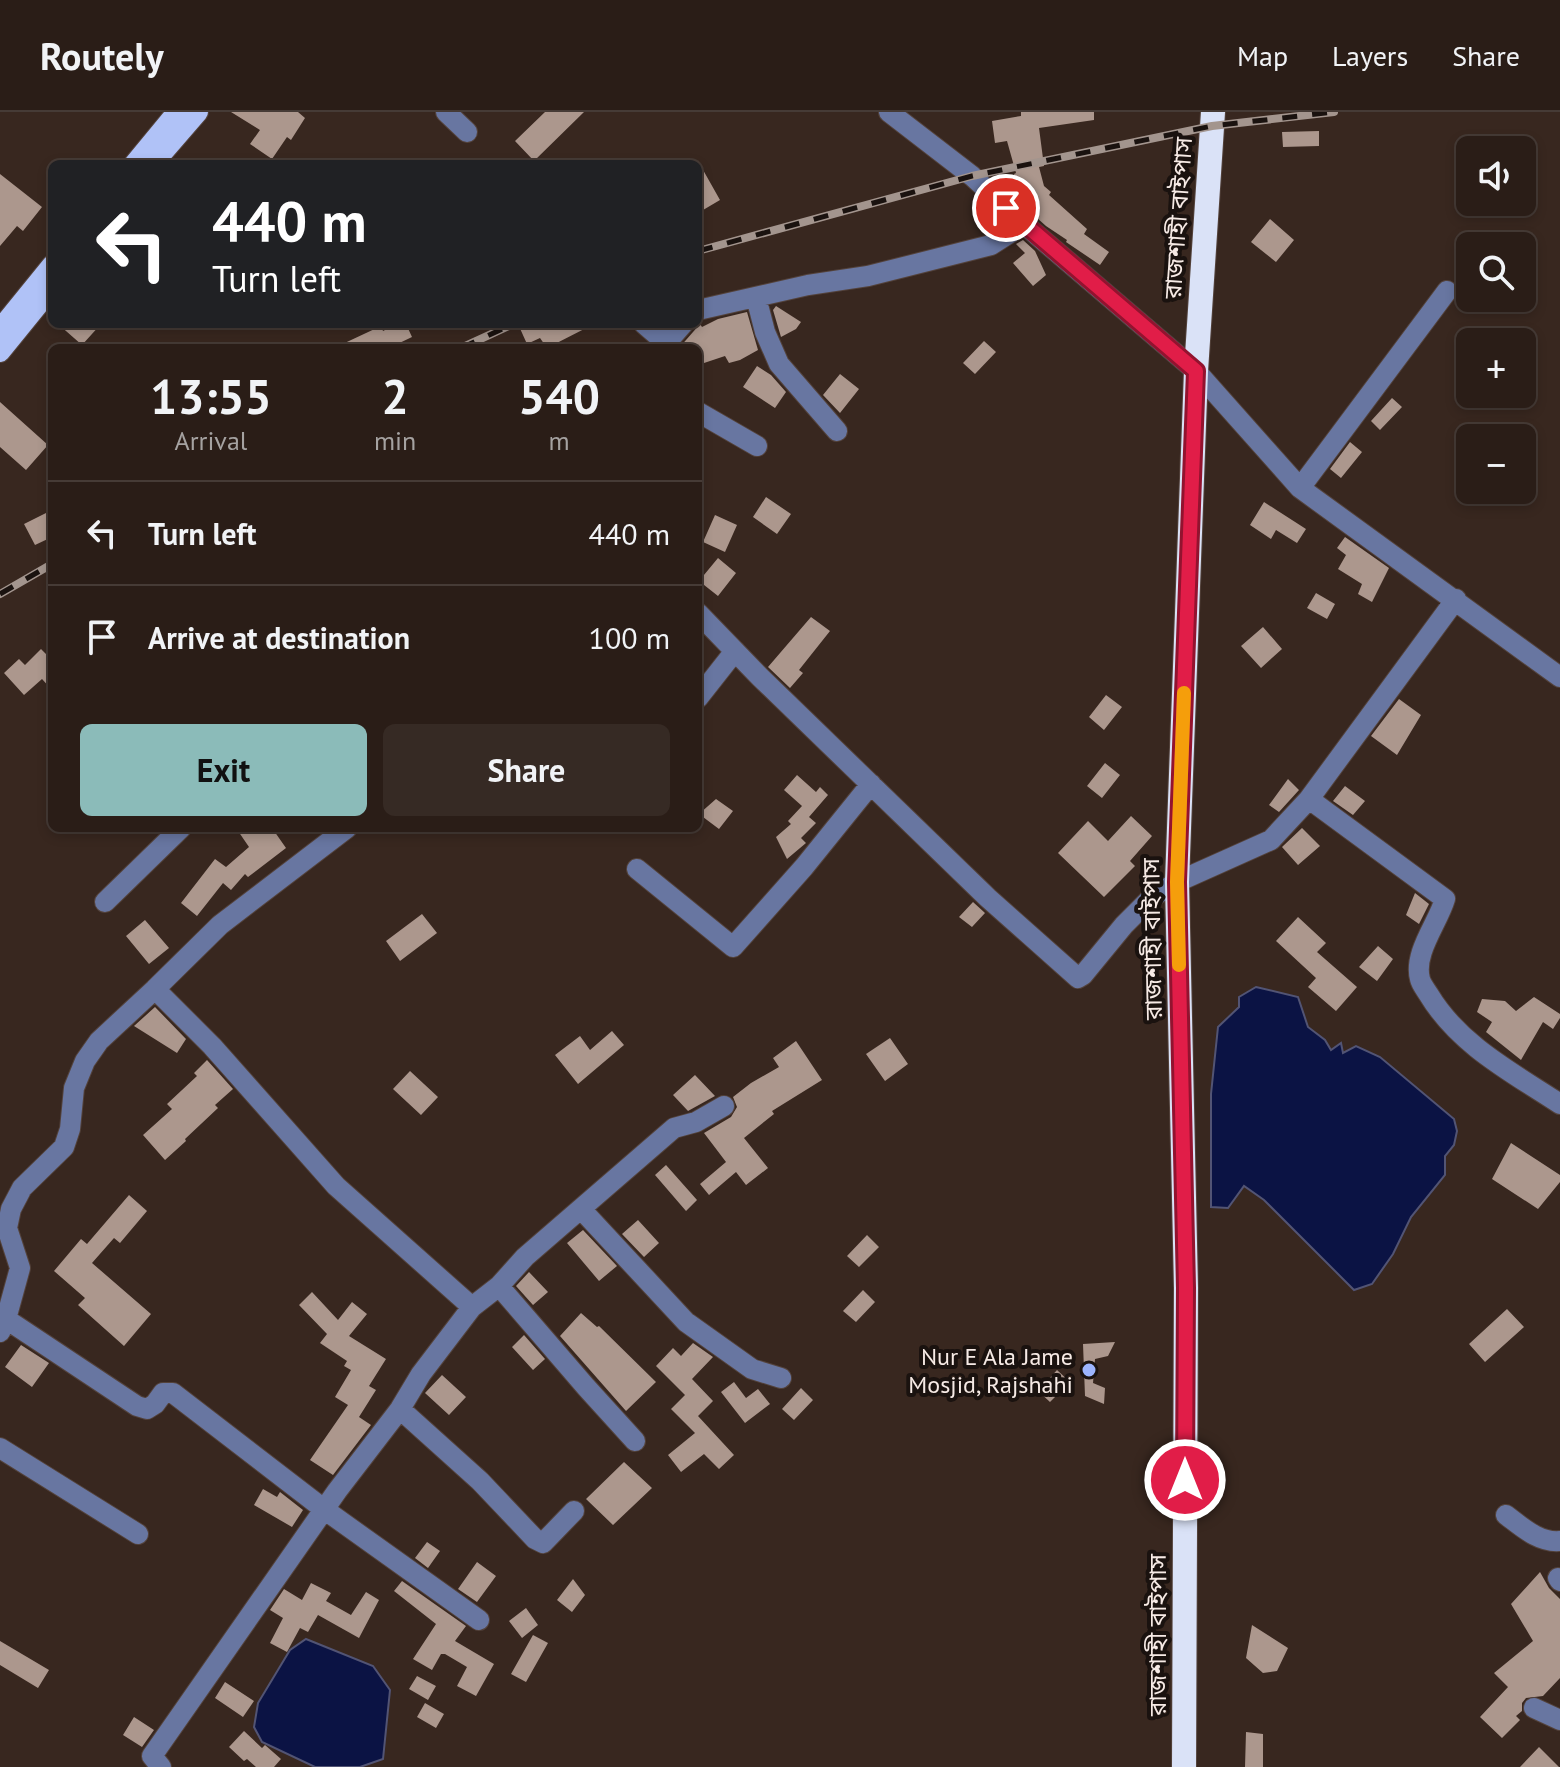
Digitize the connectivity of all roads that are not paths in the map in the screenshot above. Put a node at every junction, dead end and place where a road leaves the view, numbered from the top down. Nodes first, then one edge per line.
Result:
1 (177, 112) edge
2 (198, 112) edge
3 (446, 112) edge
4 (889, 112) edge
5 (1213, 112) edge
6 (467, 132) dead end
7 (137, 160) edge
8 (156, 160) edge
9 (1024, 224) junction
10 (48, 270) edge
11 (1447, 291) dead end
12 (48, 293) edge
13 (756, 297) junction
14 (702, 309) edge
15 (648, 328) edge
16 (680, 328) edge
17 (0, 329) edge
18 (662, 344) edge
19 (666, 344) edge
20 (0, 352) edge
21 (1196, 371) junction
22 (702, 414) edge
23 (837, 431) dead end
24 (757, 446) dead end
25 (1300, 488) junction
26 (1456, 599) junction
27 (702, 617) edge
28 (735, 651) junction
29 (1560, 677) edge
30 (702, 693) edge
31 (871, 784) junction
32 (1309, 799) junction
33 (177, 832) edge
34 (342, 832) edge
35 (637, 869) dead end
36 (1177, 882) junction
37 (105, 902) dead end
38 (155, 989) junction
39 (1560, 1104) edge
40 (724, 1106) dead end
41 (10, 1190) edge
42 (581, 1209) junction
43 (499, 1286) junction
44 (472, 1307) junction
45 (3, 1326) edge
46 (781, 1378) dead end
47 (400, 1409) junction
48 (635, 1441) dead end
49 (0, 1448) edge
50 (325, 1510) junction
51 (574, 1511) dead end
52 (1506, 1515) dead end
53 (138, 1534) dead end
54 (1560, 1541) edge
55 (479, 1620) dead end
56 (1534, 1708) dead end
57 (1560, 1720) edge
58 (161, 1767) edge
59 (1184, 1767) edge

1 - 7 main road
2 - 8 main road
3 - 6 street
4 - 9 street
5 - 21 highway, রাজশাহী বাইপাস
9 - 13 street
9 - 21 street
10 - 17 main road
11 - 25 street
12 - 20 main road
13 - 14 street
13 - 23 street
15 - 18 street
16 - 19 street
21 - 25 street
21 - 36 highway, রাজশাহী বাইপাস
22 - 24 street
25 - 26 street
26 - 29 street
26 - 32 street
27 - 28 street
28 - 30 street
28 - 31 street
31 - 35 street
31 - 36 street
32 - 36 street
32 - 39 street
33 - 37 street
34 - 38 street
36 - 59 highway, রাজশাহী বাইপাস
38 - 41 street
38 - 44 street
40 - 42 street
41 - 45 street
42 - 43 street
42 - 46 street
43 - 44 street
43 - 48 street
44 - 47 street
45 - 50 street
47 - 50 street
47 - 51 street
49 - 53 street
50 - 55 street
50 - 58 street
52 - 54 street
56 - 57 street

